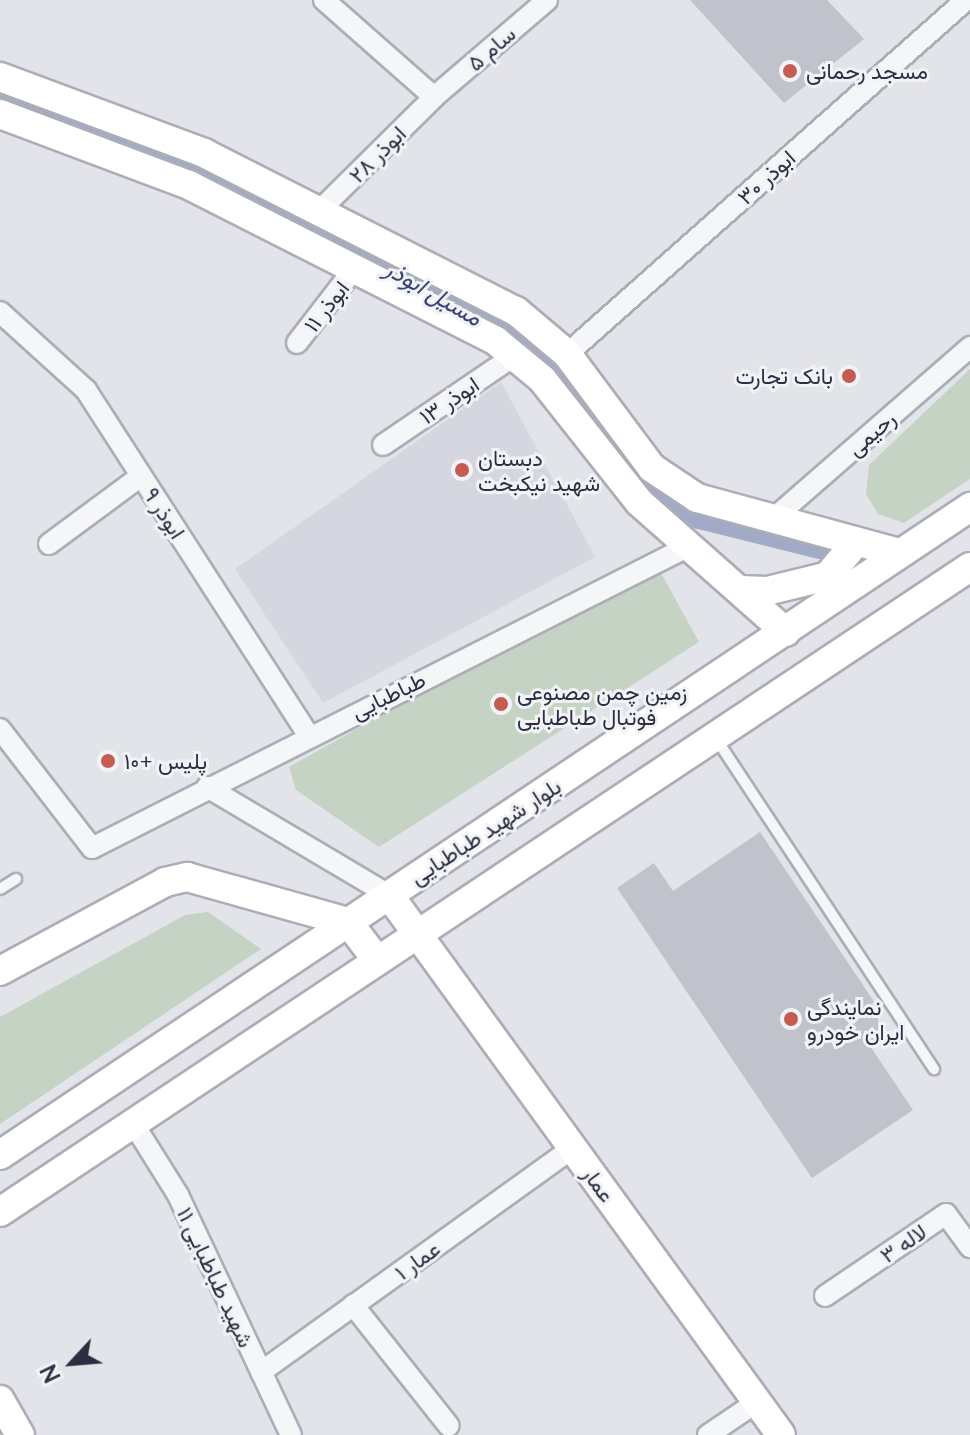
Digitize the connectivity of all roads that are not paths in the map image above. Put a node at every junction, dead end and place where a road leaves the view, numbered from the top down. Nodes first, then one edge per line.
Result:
1 (324, 0) edge
2 (547, 0) edge
3 (966, 0) edge
4 (0, 77) edge
5 (434, 97) junction
6 (0, 114) edge
7 (319, 211) junction
8 (354, 269) junction
9 (0, 312) edge
10 (297, 343) dead end
11 (970, 347) edge
12 (567, 354) junction
13 (514, 356) junction
14 (383, 445) dead end
15 (141, 476) junction
16 (970, 507) edge
17 (773, 519) junction
18 (856, 542) junction
19 (49, 544) dead end
20 (687, 547) junction
21 (900, 553) junction
22 (968, 572) edge
23 (741, 590) junction
24 (786, 632) junction
25 (0, 729) edge
26 (308, 734) junction
27 (714, 735) junction
28 (207, 787) junction
29 (16, 879) dead end
30 (0, 889) edge
31 (389, 895) junction
32 (348, 922) junction
33 (417, 934) junction
34 (377, 960) junction
35 (0, 971) edge
36 (934, 1069) dead end
37 (133, 1123) junction
38 (573, 1148) junction
39 (0, 1155) edge
40 (0, 1212) edge
41 (970, 1247) edge
42 (825, 1296) dead end
43 (353, 1305) junction
44 (261, 1372) junction
45 (0, 1400) edge
46 (757, 1402) junction
47 (449, 1426) dead end
48 (20, 1435) edge
49 (291, 1435) edge
50 (708, 1435) edge
51 (781, 1435) edge

1 - 5 street
2 - 5 street, سام ۵
3 - 12 street, ابوذر ۳۰
4 - 7 street
5 - 7 street, ابوذر ۲۸
6 - 8 street
7 - 12 street
8 - 10 street, ابوذر ۱۱
8 - 13 street
9 - 15 street, ابوذر ۹
11 - 17 street, رحیمی
12 - 17 street
13 - 14 street, ابوذر ۱۳
13 - 20 street
15 - 19 street
15 - 26 street, ابوذر ۹
16 - 21 street, بلوار شهید طباطبایی
17 - 18 street
18 - 21 street
18 - 23 street
20 - 23 street
20 - 26 street, طباطبایی
21 - 24 street, بلوار شهید طباطبایی
22 - 27 street
23 - 24 street
24 - 31 street, بلوار شهید طباطبایی
25 - 28 street, طباطبایی
26 - 28 street, طباطبایی
27 - 33 street
27 - 36 lane
28 - 31 street
29 - 30 lane
31 - 32 street, بلوار شهید طباطبایی
31 - 33 street, عمار
32 - 34 street
32 - 35 street
32 - 39 street, بلوار شهید طباطبایی
33 - 34 street
33 - 38 street, عمار
34 - 37 street
37 - 40 street
37 - 44 street, شهید طباطبایی ۱۱
38 - 43 street, عمار ۱
38 - 46 street, عمار
41 - 42 street, لاله ۳
43 - 44 street, عمار ۱
43 - 47 street
44 - 49 street, شهید طباطبایی ۱۱
45 - 48 street
46 - 50 street
46 - 51 street, عمار

